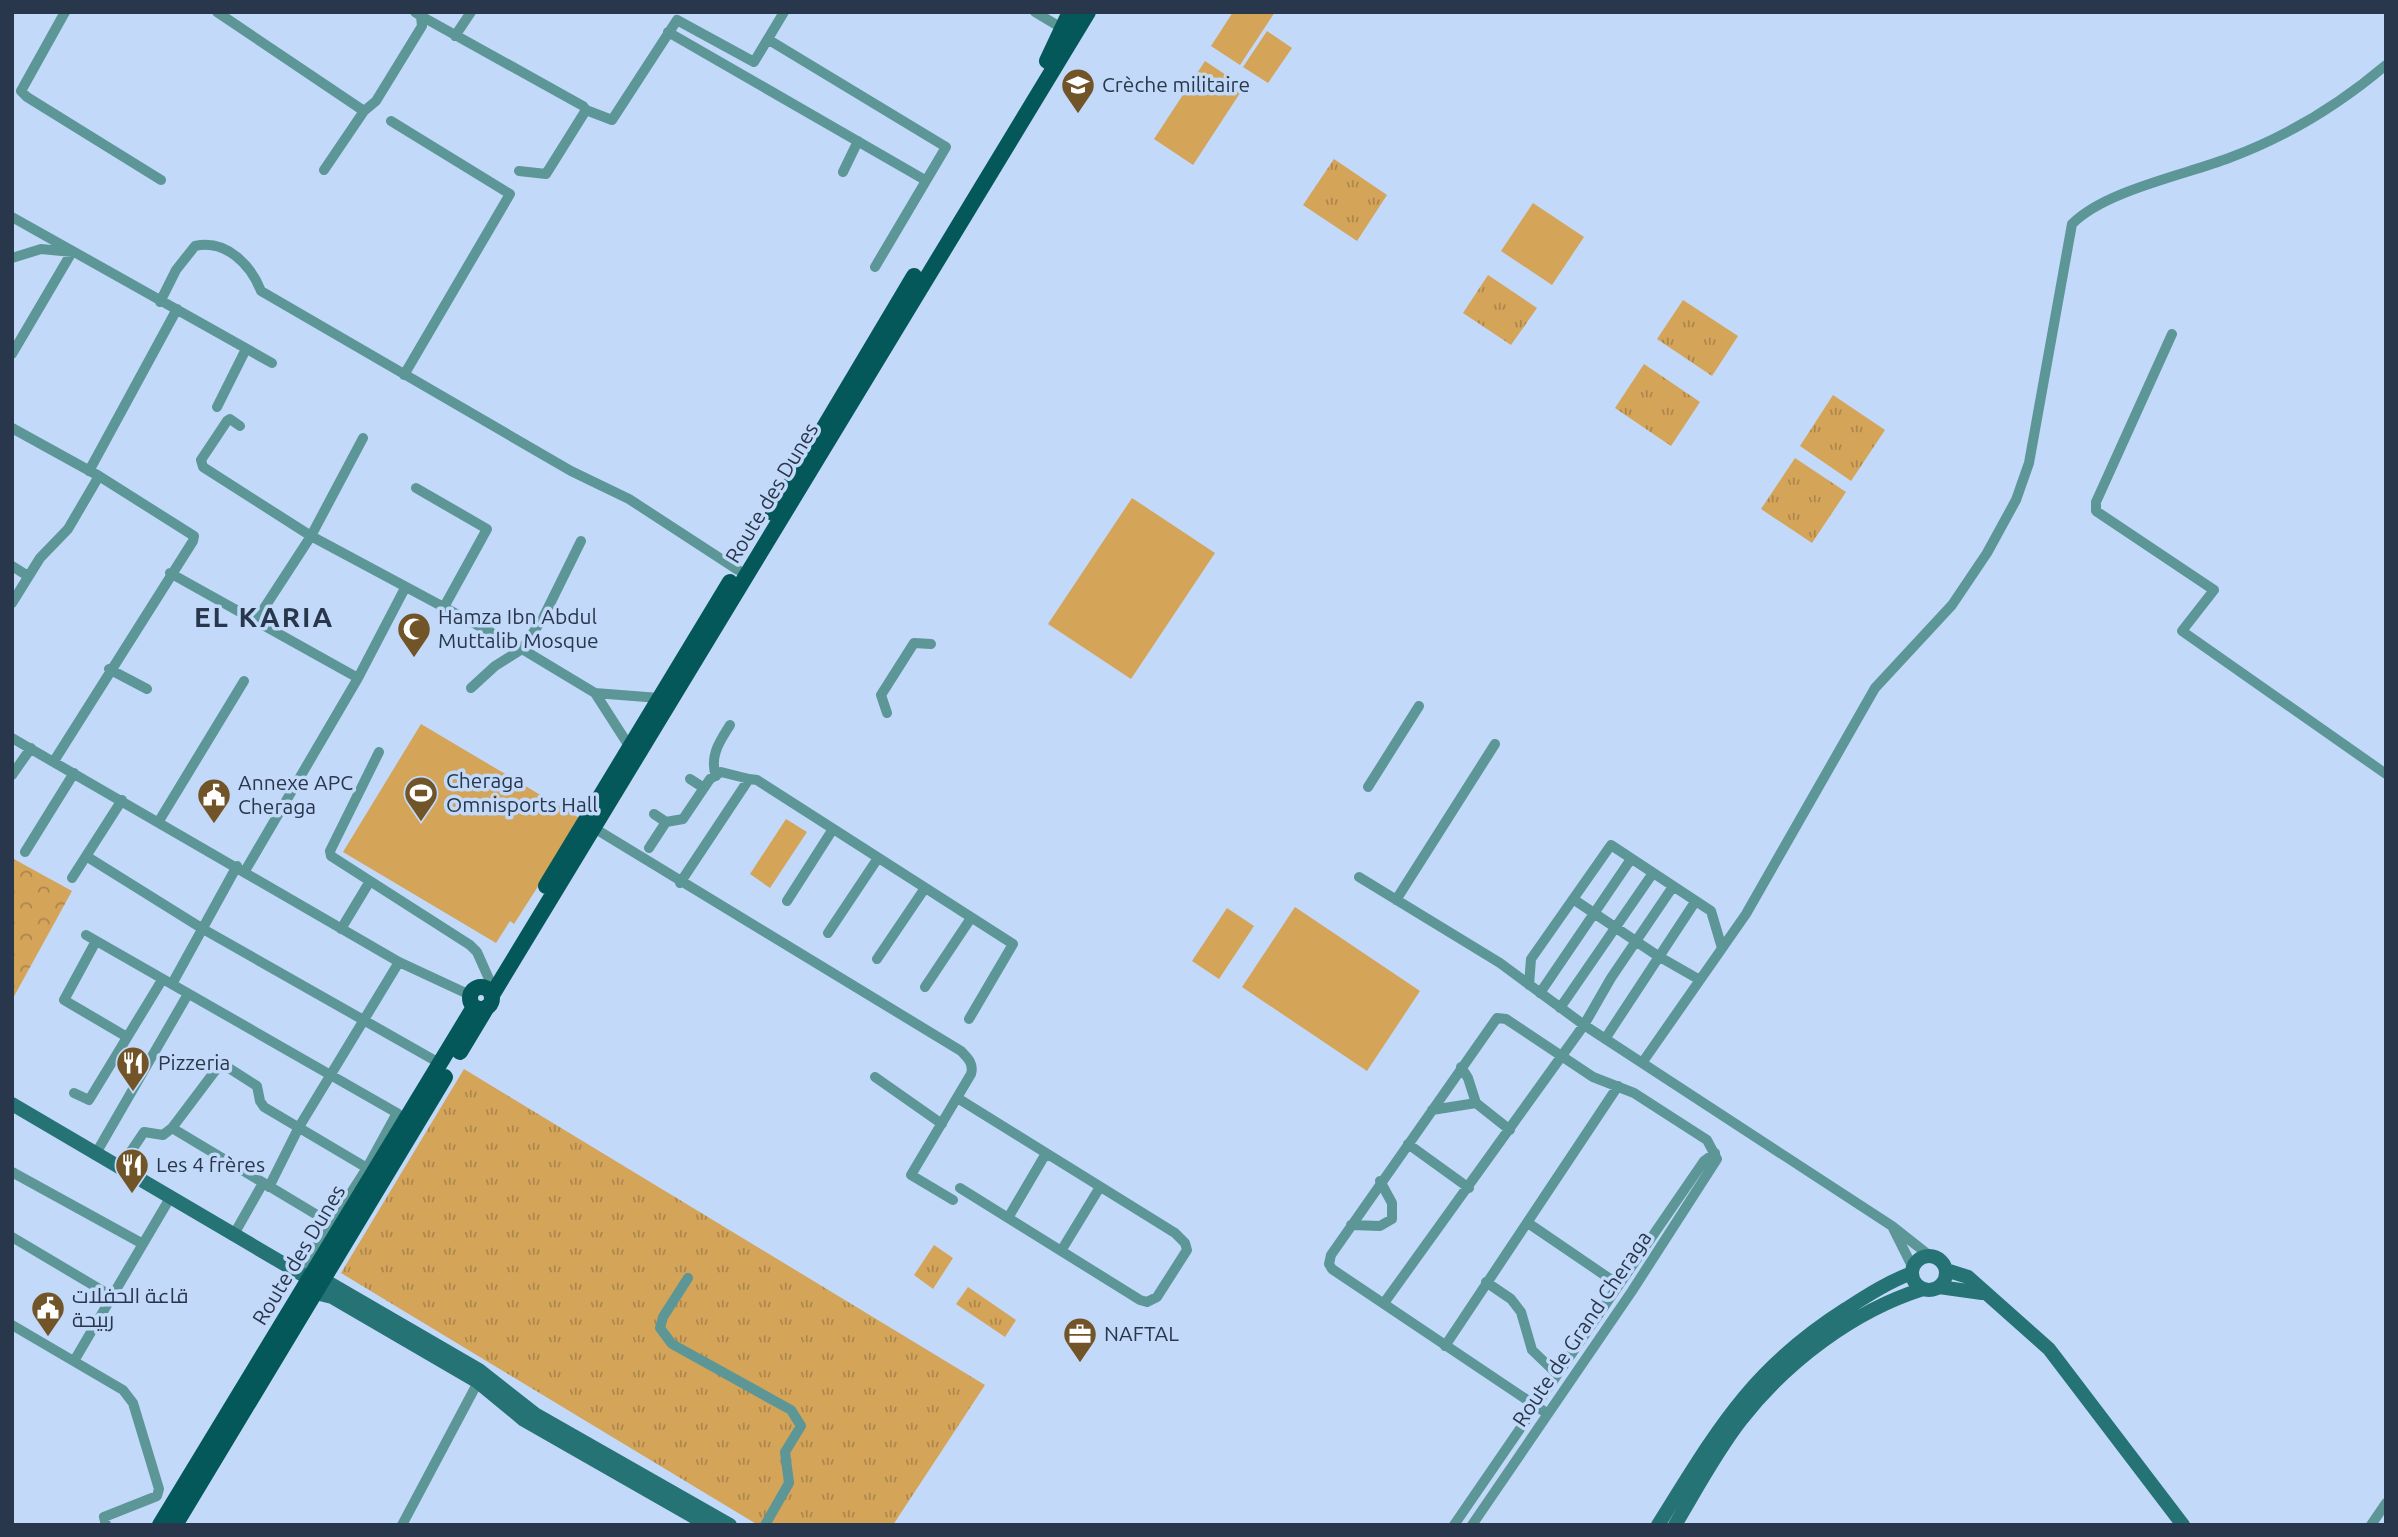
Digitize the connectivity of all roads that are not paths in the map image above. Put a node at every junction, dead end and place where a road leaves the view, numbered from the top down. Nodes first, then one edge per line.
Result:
1 (65, 12) edge
2 (217, 12) edge
3 (471, 12) edge
4 (784, 12) edge
5 (1035, 12) edge
6 (1070, 12) edge
7 (1088, 12) edge
8 (418, 14) edge
9 (668, 32) junction
10 (1068, 32) junction
11 (455, 36) junction
12 (769, 40) junction
13 (2386, 65) edge
14 (586, 110) junction
15 (364, 111) junction
16 (391, 121) dead end
17 (858, 141) junction
18 (324, 170) dead end
19 (519, 171) dead end
20 (843, 172) dead end
21 (161, 180) dead end
22 (925, 180) junction
23 (12, 217) edge
24 (72, 251) junction
25 (12, 258) edge
26 (875, 267) dead end
27 (160, 302) junction
28 (177, 309) junction
29 (2172, 334) dead end
30 (246, 349) junction
31 (12, 355) edge
32 (272, 363) dead end
33 (404, 374) junction
34 (217, 407) dead end
35 (240, 426) dead end
36 (12, 428) edge
37 (363, 438) dead end
38 (94, 473) junction
39 (416, 488) dead end
40 (311, 536) junction
41 (581, 541) dead end
42 (12, 566) edge
43 (738, 570) junction
44 (170, 573) junction
45 (28, 576) junction
46 (405, 588) junction
47 (12, 603) edge
48 (444, 607) junction
49 (257, 619) junction
50 (931, 644) dead end
51 (522, 649) junction
52 (109, 669) junction
53 (358, 678) junction
54 (244, 681) dead end
55 (471, 688) dead end
56 (147, 689) dead end
57 (595, 693) junction
58 (659, 698) junction
59 (1419, 706) dead end
60 (887, 713) dead end
61 (730, 725) dead end
62 (12, 738) edge
63 (1495, 744) dead end
64 (31, 748) junction
65 (379, 752) dead end
66 (633, 752) junction
67 (54, 761) junction
68 (75, 773) junction
69 (2386, 774) edge
70 (12, 775) edge
71 (716, 775) junction
72 (690, 779) dead end
73 (749, 779) junction
74 (1368, 787) dead end
75 (704, 788) junction
76 (122, 800) junction
77 (654, 814) dead end
78 (159, 821) junction
79 (666, 822) junction
80 (594, 828) junction
81 (833, 829) junction
82 (649, 848) dead end
83 (25, 852) dead end
84 (86, 856) junction
85 (878, 858) junction
86 (1631, 859) junction
87 (241, 868) junction
88 (1653, 873) junction
89 (1359, 877) dead end
90 (72, 878) dead end
91 (370, 881) junction
92 (680, 883) junction
93 (925, 888) junction
94 (1672, 888) junction
95 (1573, 899) junction
96 (1396, 900) junction
97 (787, 901) dead end
98 (1695, 902) junction
99 (1595, 913) junction
100 (971, 918) junction
101 (1615, 927) junction
102 (203, 929) junction
103 (341, 929) junction
104 (828, 933) dead end
105 (86, 935) dead end
106 (96, 941) junction
107 (1637, 941) junction
108 (1722, 948) junction
109 (1658, 956) junction
110 (877, 959) dead end
111 (399, 962) junction
112 (1700, 980) junction
113 (167, 982) junction
114 (1529, 985) junction
115 (925, 987) dead end
116 (1540, 993) junction
117 (188, 994) junction
118 (483, 995) junction
119 (1560, 1008) junction
120 (969, 1019) dead end
121 (363, 1020) junction
122 (1584, 1025) junction
123 (127, 1037) junction
124 (1605, 1039) junction
125 (1560, 1057) junction
126 (1642, 1063) junction
127 (441, 1064) junction
128 (1461, 1067) junction
129 (331, 1075) junction
130 (876, 1077) dead end
131 (1618, 1086) junction
132 (74, 1093) dead end
133 (959, 1099) junction
134 (1476, 1103) junction
135 (12, 1104) edge
136 (1432, 1110) junction
137 (402, 1117) junction
138 (942, 1124) junction
139 (299, 1127) junction
140 (172, 1128) junction
141 (1510, 1130) junction
142 (1408, 1144) junction
143 (1715, 1153) junction
144 (95, 1155) junction
145 (1045, 1155) junction
146 (367, 1168) junction
147 (119, 1169) junction
148 (12, 1172) edge
149 (1380, 1181) junction
150 (266, 1185) junction
151 (1100, 1187) junction
152 (960, 1188) dead end
153 (1469, 1188) junction
154 (170, 1198) junction
155 (953, 1200) dead end
156 (1008, 1218) junction
157 (1528, 1223) junction
158 (332, 1224) junction
159 (1351, 1225) junction
160 (1892, 1226) junction
161 (233, 1236) junction
162 (12, 1237) edge
163 (143, 1244) junction
164 (1061, 1251) junction
165 (1930, 1256) junction
166 (1912, 1270) junction
167 (1946, 1270) junction
168 (688, 1278) dead end
169 (312, 1281) junction
170 (1486, 1282) junction
171 (1619, 1285) junction
172 (1939, 1287) junction
173 (1923, 1289) junction
174 (1987, 1294) junction
175 (113, 1297) junction
176 (1384, 1303) junction
177 (12, 1325) edge
178 (1445, 1346) junction
179 (74, 1361) junction
180 (1557, 1374) junction
181 (478, 1381) junction
182 (1535, 1406) junction
183 (1548, 1414) junction
184 (2386, 1503) edge
185 (106, 1525) edge
186 (160, 1525) edge
187 (175, 1525) edge
188 (402, 1525) edge
189 (708, 1525) edge
190 (730, 1525) edge
191 (765, 1525) edge
192 (1454, 1525) edge
193 (1472, 1525) edge
194 (1658, 1525) edge
195 (1675, 1525) edge
196 (2183, 1525) edge
197 (2371, 1525) edge

1 - 21 street
2 - 15 street
3 - 11 street
4 - 12 street
5 - 10 street
6 - 10 main road, Route des Dunes
7 - 10 main road, Route des Dunes
8 - 11 street
8 - 15 street
9 - 12 street
9 - 14 street
9 - 17 street
10 - 43 main road, Route des Dunes
10 - 66 main road, Route des Dunes
11 - 14 street
12 - 22 street
13 - 108 street
14 - 19 street
15 - 18 street
16 - 33 street
17 - 20 street
17 - 22 street
22 - 26 street
23 - 24 street
24 - 25 street
24 - 27 street
24 - 31 street
27 - 28 street
27 - 33 street
28 - 30 street
28 - 38 street
29 - 69 street
30 - 32 street
30 - 34 street
33 - 43 street
35 - 40 street
36 - 38 street
37 - 40 street
38 - 44 street
38 - 45 street
39 - 48 street
40 - 46 street
40 - 49 street
41 - 51 street
42 - 45 street
43 - 58 main road, Route des Dunes
44 - 49 street
44 - 52 street
45 - 47 street
46 - 48 street
46 - 53 street
48 - 51 street
49 - 53 street
50 - 60 street
51 - 55 street
51 - 57 street
52 - 56 street
52 - 67 street
53 - 87 street
54 - 78 street
57 - 58 street
57 - 66 street
58 - 66 main road, Route des Dunes
59 - 74 street
61 - 71 street
62 - 64 street
63 - 96 street
64 - 67 street
64 - 70 street
65 - 91 street
66 - 80 main road, Route des Dunes
66 - 118 main road, Route des Dunes
67 - 68 street
68 - 76 street
68 - 83 street
71 - 73 street
71 - 75 street
72 - 75 street
73 - 81 street
73 - 92 street
75 - 79 street
76 - 78 street
76 - 84 street
77 - 79 street
78 - 87 street
79 - 82 street
80 - 92 street
80 - 118 main road, Route des Dunes
81 - 85 street
81 - 97 street
84 - 90 street
84 - 102 street
85 - 93 street
85 - 104 street
86 - 88 street
86 - 95 street
86 - 99 street
87 - 102 street
87 - 103 street
88 - 94 street
88 - 101 street
89 - 96 street
91 - 103 street
91 - 118 street
92 - 133 street
93 - 100 street
93 - 110 street
94 - 98 street
94 - 107 street
95 - 99 street
95 - 114 street
96 - 114 street
98 - 108 street
98 - 109 street
99 - 101 street
99 - 116 street
100 - 115 street
100 - 120 street
101 - 107 street
101 - 119 street
102 - 113 street
102 - 121 street
103 - 111 street
105 - 106 street
106 - 113 street
106 - 123 street
107 - 109 street
107 - 122 street
108 - 112 street
109 - 112 street
109 - 124 street
111 - 118 street
111 - 121 street
112 - 126 street
113 - 117 street
113 - 123 street
114 - 116 street
116 - 119 street
117 - 129 street
117 - 144 street
118 - 127 main road, Route des Dunes
118 - 169 main road, Route des Dunes
119 - 122 street
121 - 127 street
121 - 129 street
122 - 124 street
122 - 125 street
123 - 132 street
124 - 126 street
125 - 128 street
125 - 131 street
125 - 141 street
126 - 160 street
127 - 137 main road, Route des Dunes
128 - 134 street
128 - 136 street
129 - 137 street
129 - 139 street
130 - 138 street
131 - 143 street
131 - 157 street
133 - 138 street
133 - 145 street
134 - 136 street
134 - 141 street
135 - 144 street
136 - 142 street
137 - 146 street
137 - 169 main road, Route des Dunes
138 - 155 street
139 - 140 street
139 - 146 street
139 - 150 street
140 - 147 street
140 - 150 street
141 - 153 street
142 - 149 street
142 - 153 street
143 - 171 street
143 - 183 street, Route de Grand Cheraga
144 - 147 street
145 - 151 street
145 - 156 street
146 - 158 street
147 - 154 street
148 - 163 street
149 - 159 street
149 - 159 street
150 - 158 street
150 - 161 street
151 - 164 street
151 - 164 street
152 - 156 street
153 - 176 street
154 - 161 street
154 - 163 street
156 - 164 street
157 - 170 street
157 - 171 street
158 - 169 street
159 - 176 street
160 - 165 street
160 - 166 street
161 - 169 street
162 - 175 street
163 - 175 street
165 - 166 street
165 - 167 street
166 - 173 street
166 - 194 street
167 - 172 street
167 - 174 street
168 - 191 street
169 - 181 street
169 - 186 main road, Route des Dunes
169 - 187 main road, Route des Dunes
169 - 190 street
170 - 178 street
170 - 180 street
171 - 180 street
172 - 173 street
172 - 174 street
173 - 195 street
174 - 196 street
175 - 179 street
176 - 178 street
177 - 179 street
178 - 182 street
179 - 185 street
180 - 182 street
181 - 188 street
181 - 189 street
182 - 183 street
182 - 192 street
183 - 193 street, Route de Grand Cheraga
184 - 197 street

